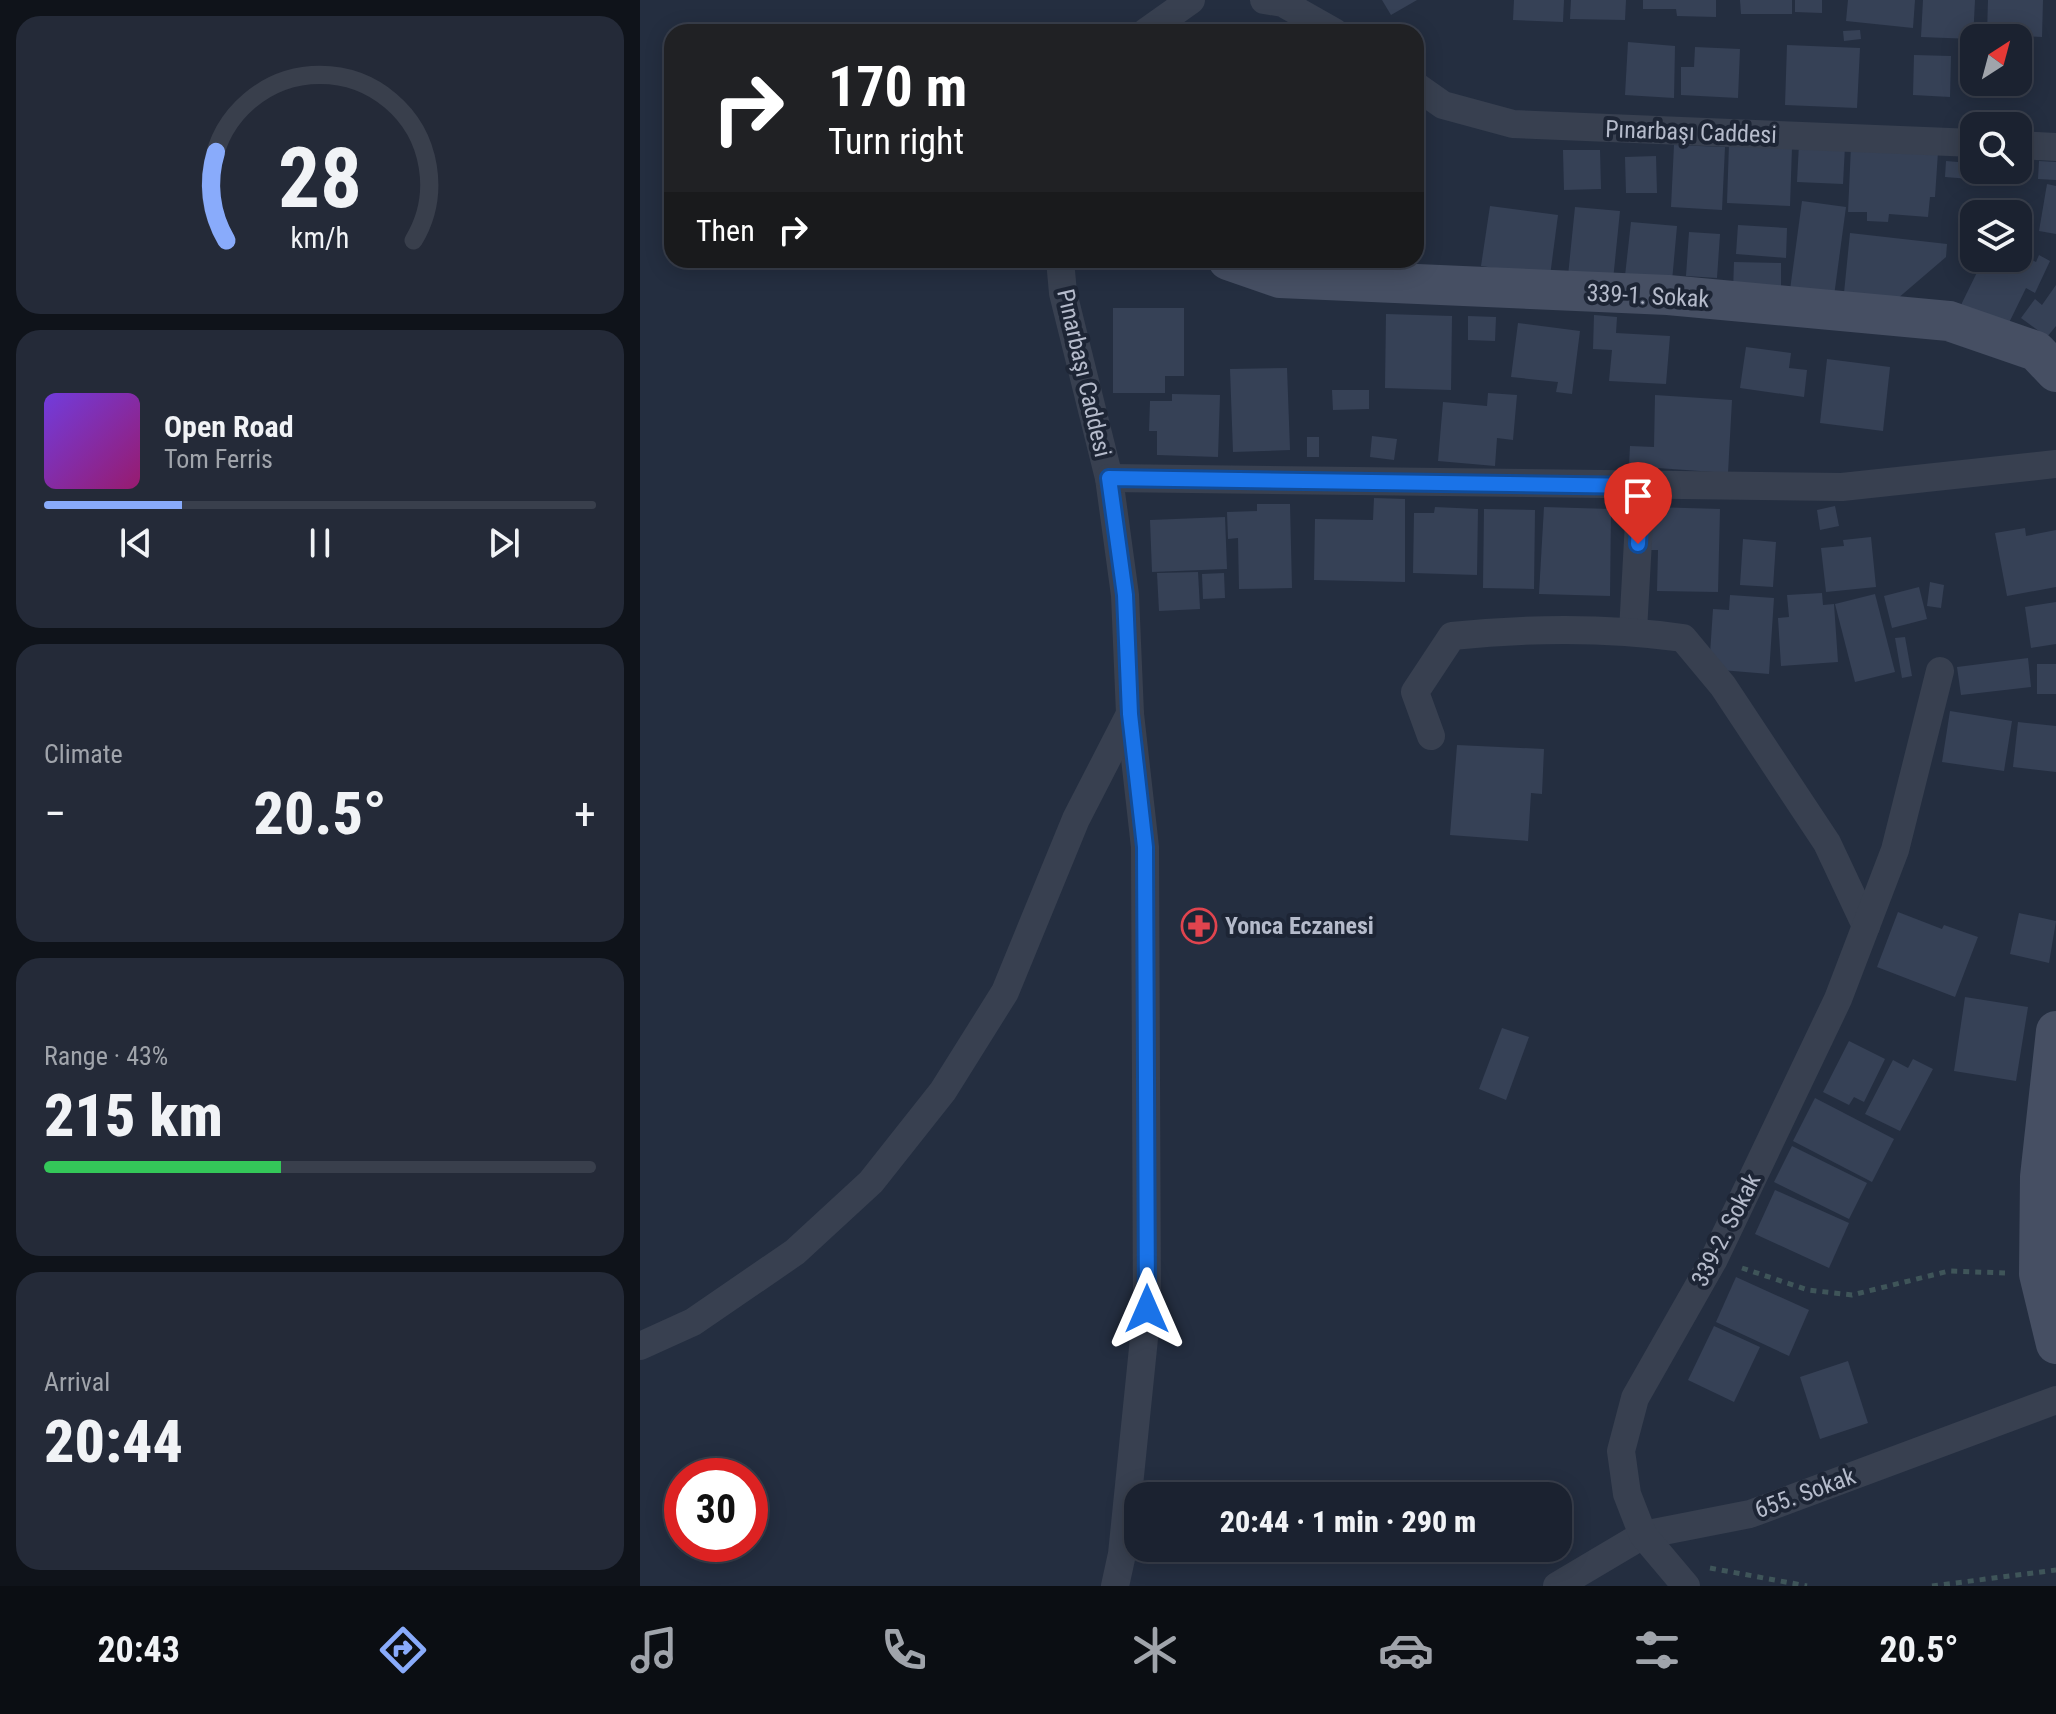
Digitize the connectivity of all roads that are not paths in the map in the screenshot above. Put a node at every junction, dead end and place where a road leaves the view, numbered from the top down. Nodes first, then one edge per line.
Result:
1 (1191, 0) edge
2 (1264, 0) edge
3 (1157, 24) edge
4 (1320, 24) edge
5 (1424, 92) edge
6 (1960, 142) edge
7 (2032, 146) edge
8 (2056, 147) edge
9 (1061, 268) edge
10 (1251, 268) edge
11 (2056, 372) edge
12 (2056, 464) edge
13 (1109, 478) junction
14 (1641, 486) junction
15 (1633, 631) junction
16 (1940, 671) dead end
17 (1130, 714) junction
18 (1431, 736) dead end
19 (1866, 926) junction
20 (2056, 1031) edge
21 (2045, 1248) edge
22 (2056, 1344) edge
23 (640, 1346) edge
24 (2056, 1400) edge
25 (1643, 1535) junction
26 (1115, 1586) edge
27 (1557, 1586) edge
28 (1686, 1586) edge

1 - 3 street
2 - 4 street
5 - 6 street, Pınarbaşı Caddesi
7 - 8 street
9 - 13 street, Pınarbaşı Caddesi
10 - 11 street, 339-1. Sokak
12 - 14 street
13 - 14 street
13 - 17 street, Pınarbaşı Caddesi
14 - 15 street
15 - 18 street
15 - 19 street
16 - 19 street, 339-2. Sokak
17 - 23 street
17 - 26 street, Pınarbaşı Caddesi
19 - 25 street, 339-2. Sokak
20 - 21 street
21 - 22 street
24 - 25 street, 655. Sokak
25 - 27 street, 655. Sokak
25 - 28 street, 339-2. Sokak

